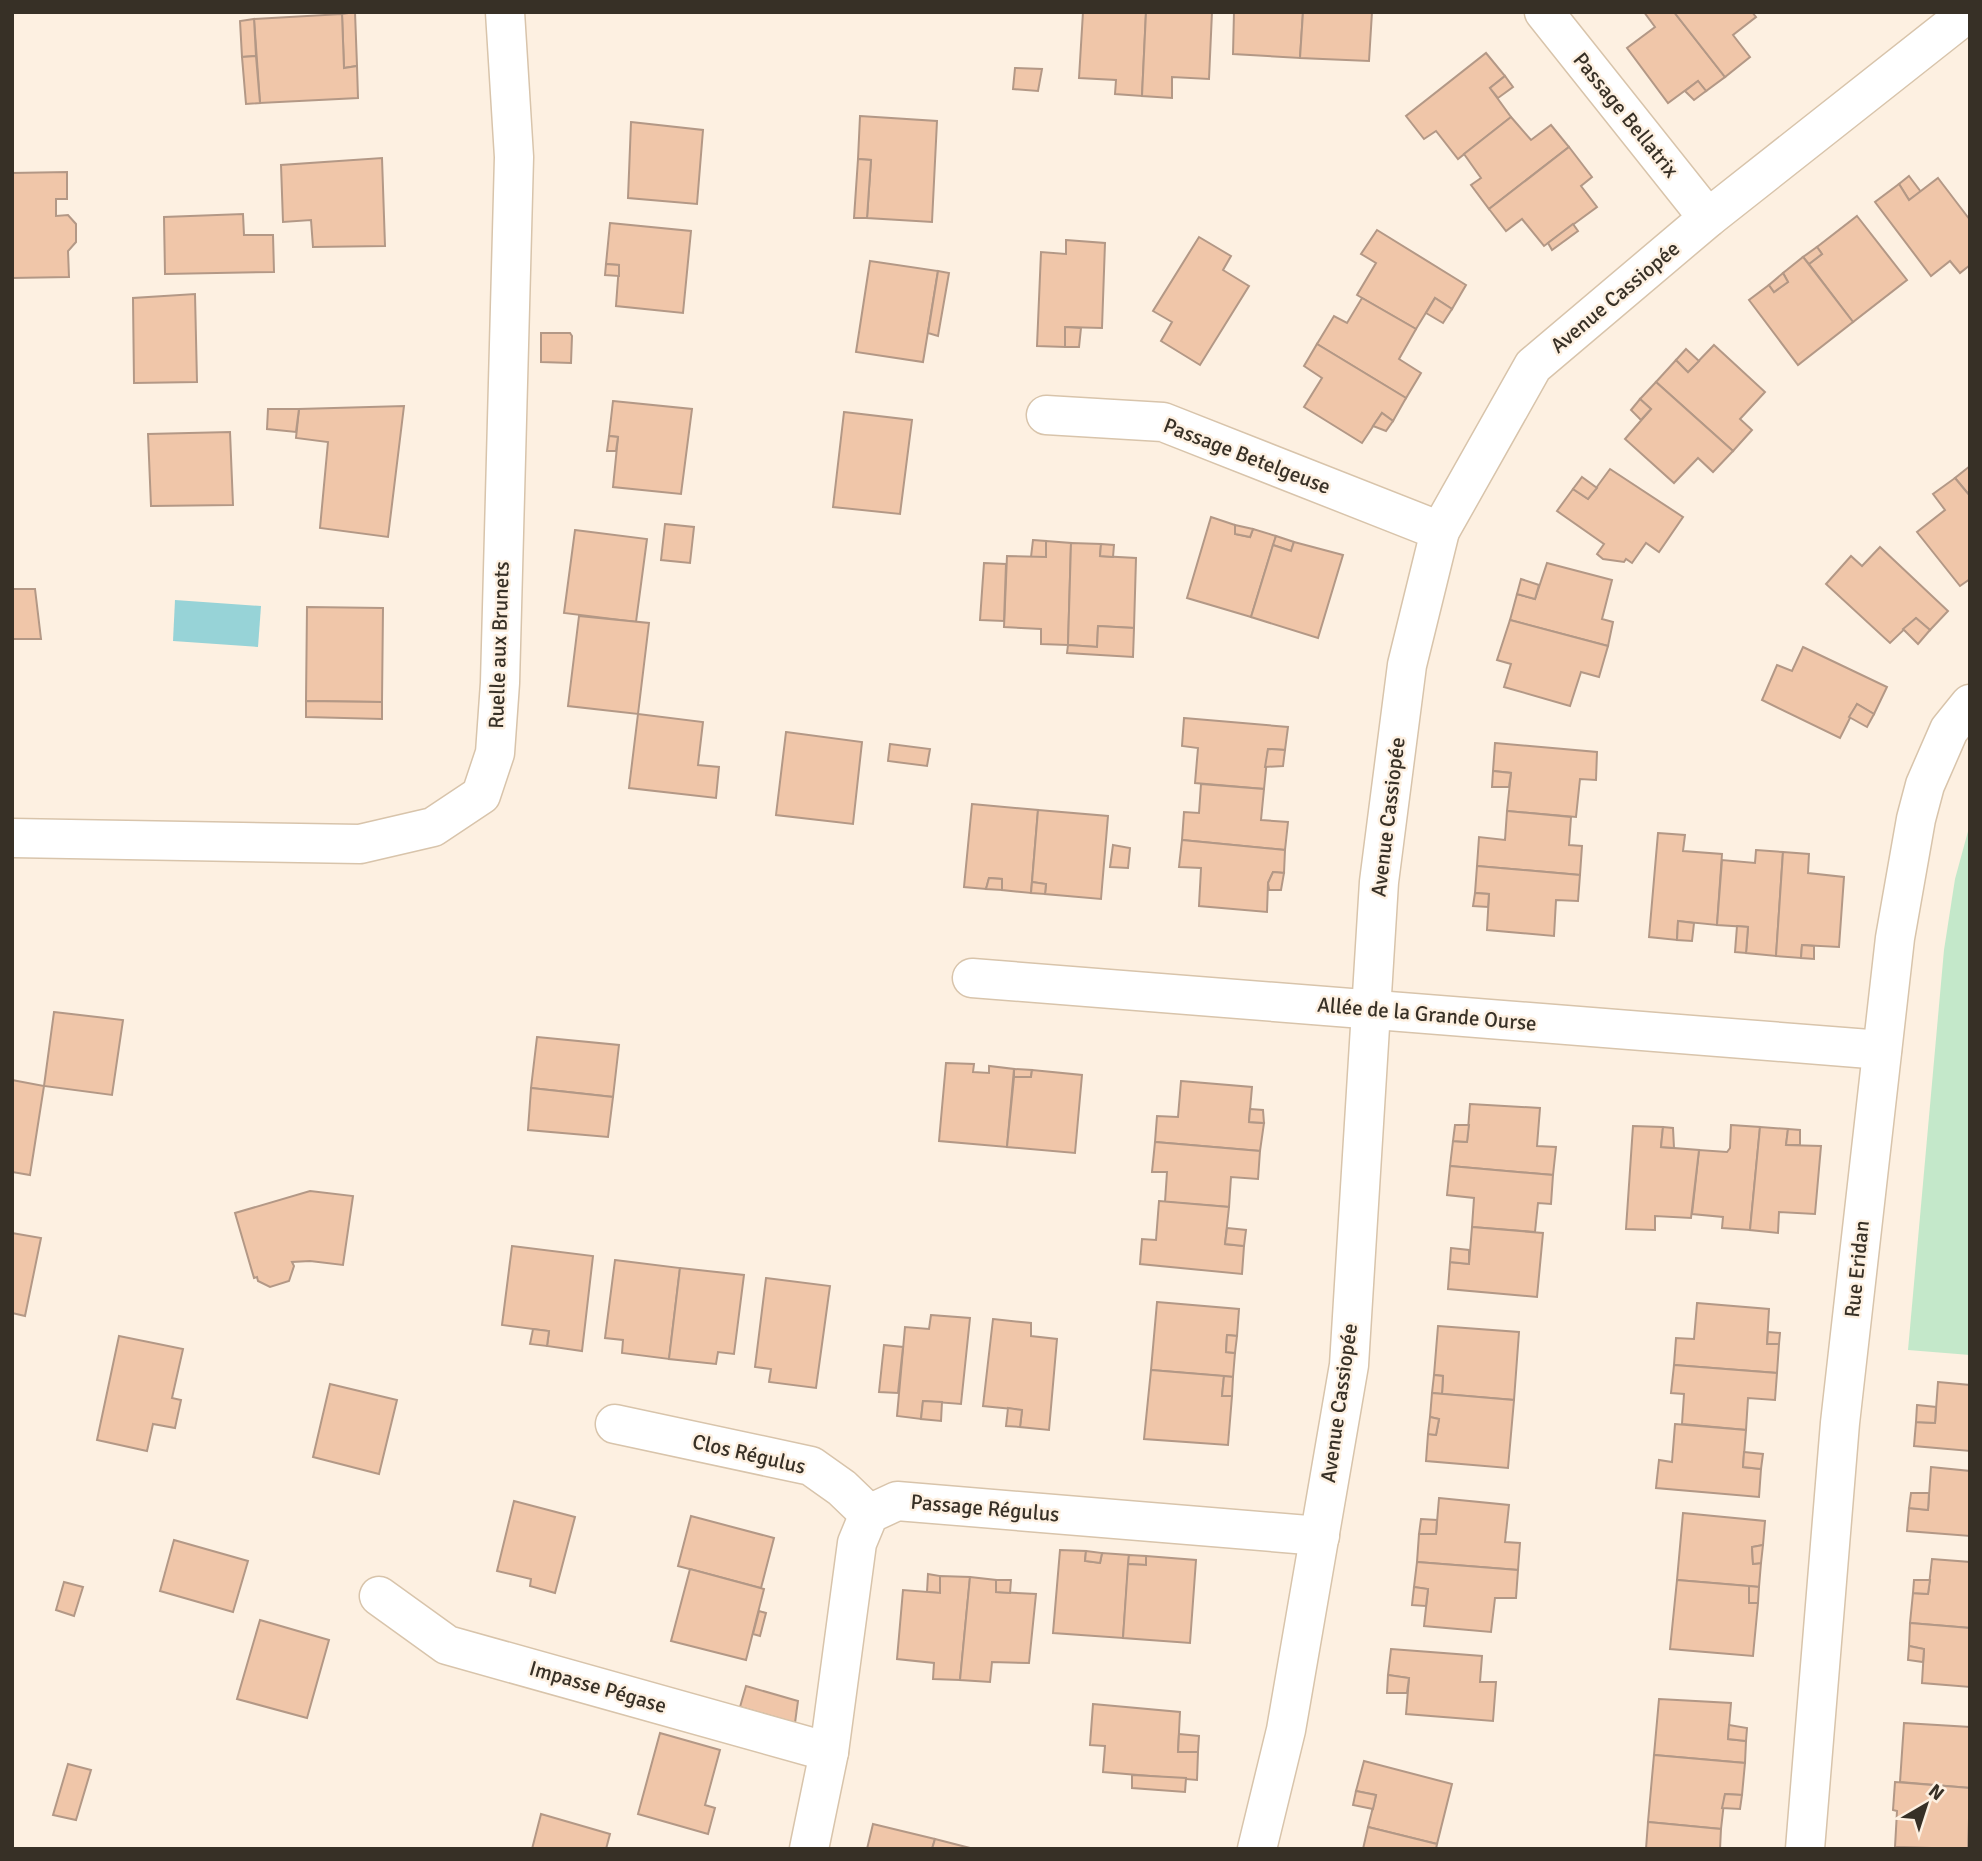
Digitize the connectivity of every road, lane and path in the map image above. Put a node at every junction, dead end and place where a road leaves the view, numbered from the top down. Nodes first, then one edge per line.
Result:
1 (505, 12) edge
2 (1544, 12) edge
3 (1969, 12) edge
4 (1709, 219) junction
5 (1046, 415) dead end
6 (1440, 531) junction
7 (1970, 704) edge
8 (12, 838) edge
9 (972, 978) dead end
10 (1371, 1010) junction
11 (1882, 1050) junction
12 (615, 1424) dead end
13 (869, 1514) junction
14 (1320, 1536) junction
15 (379, 1596) dead end
16 (829, 1752) junction
17 (809, 1849) edge
18 (1257, 1849) edge
19 (1805, 1849) edge

1 - 8 street, Ruelle aux Brunets
2 - 4 street, Passage Bellatrix
3 - 4 street, Avenue Cassiopée
4 - 6 street, Avenue Cassiopée
5 - 6 street, Passage Betelgeuse
6 - 10 street, Avenue Cassiopée
7 - 11 street, Rue Eridan
9 - 10 street, Allée de la Grande Ourse
10 - 11 street, Allée de la Grande Ourse
10 - 14 street, Avenue Cassiopée
11 - 19 street, Rue Eridan
12 - 13 street, Clos Régulus
13 - 14 street, Passage Régulus
13 - 16 street
14 - 18 street, Avenue Cassiopée
15 - 16 street, Impasse Pégase
16 - 17 street

